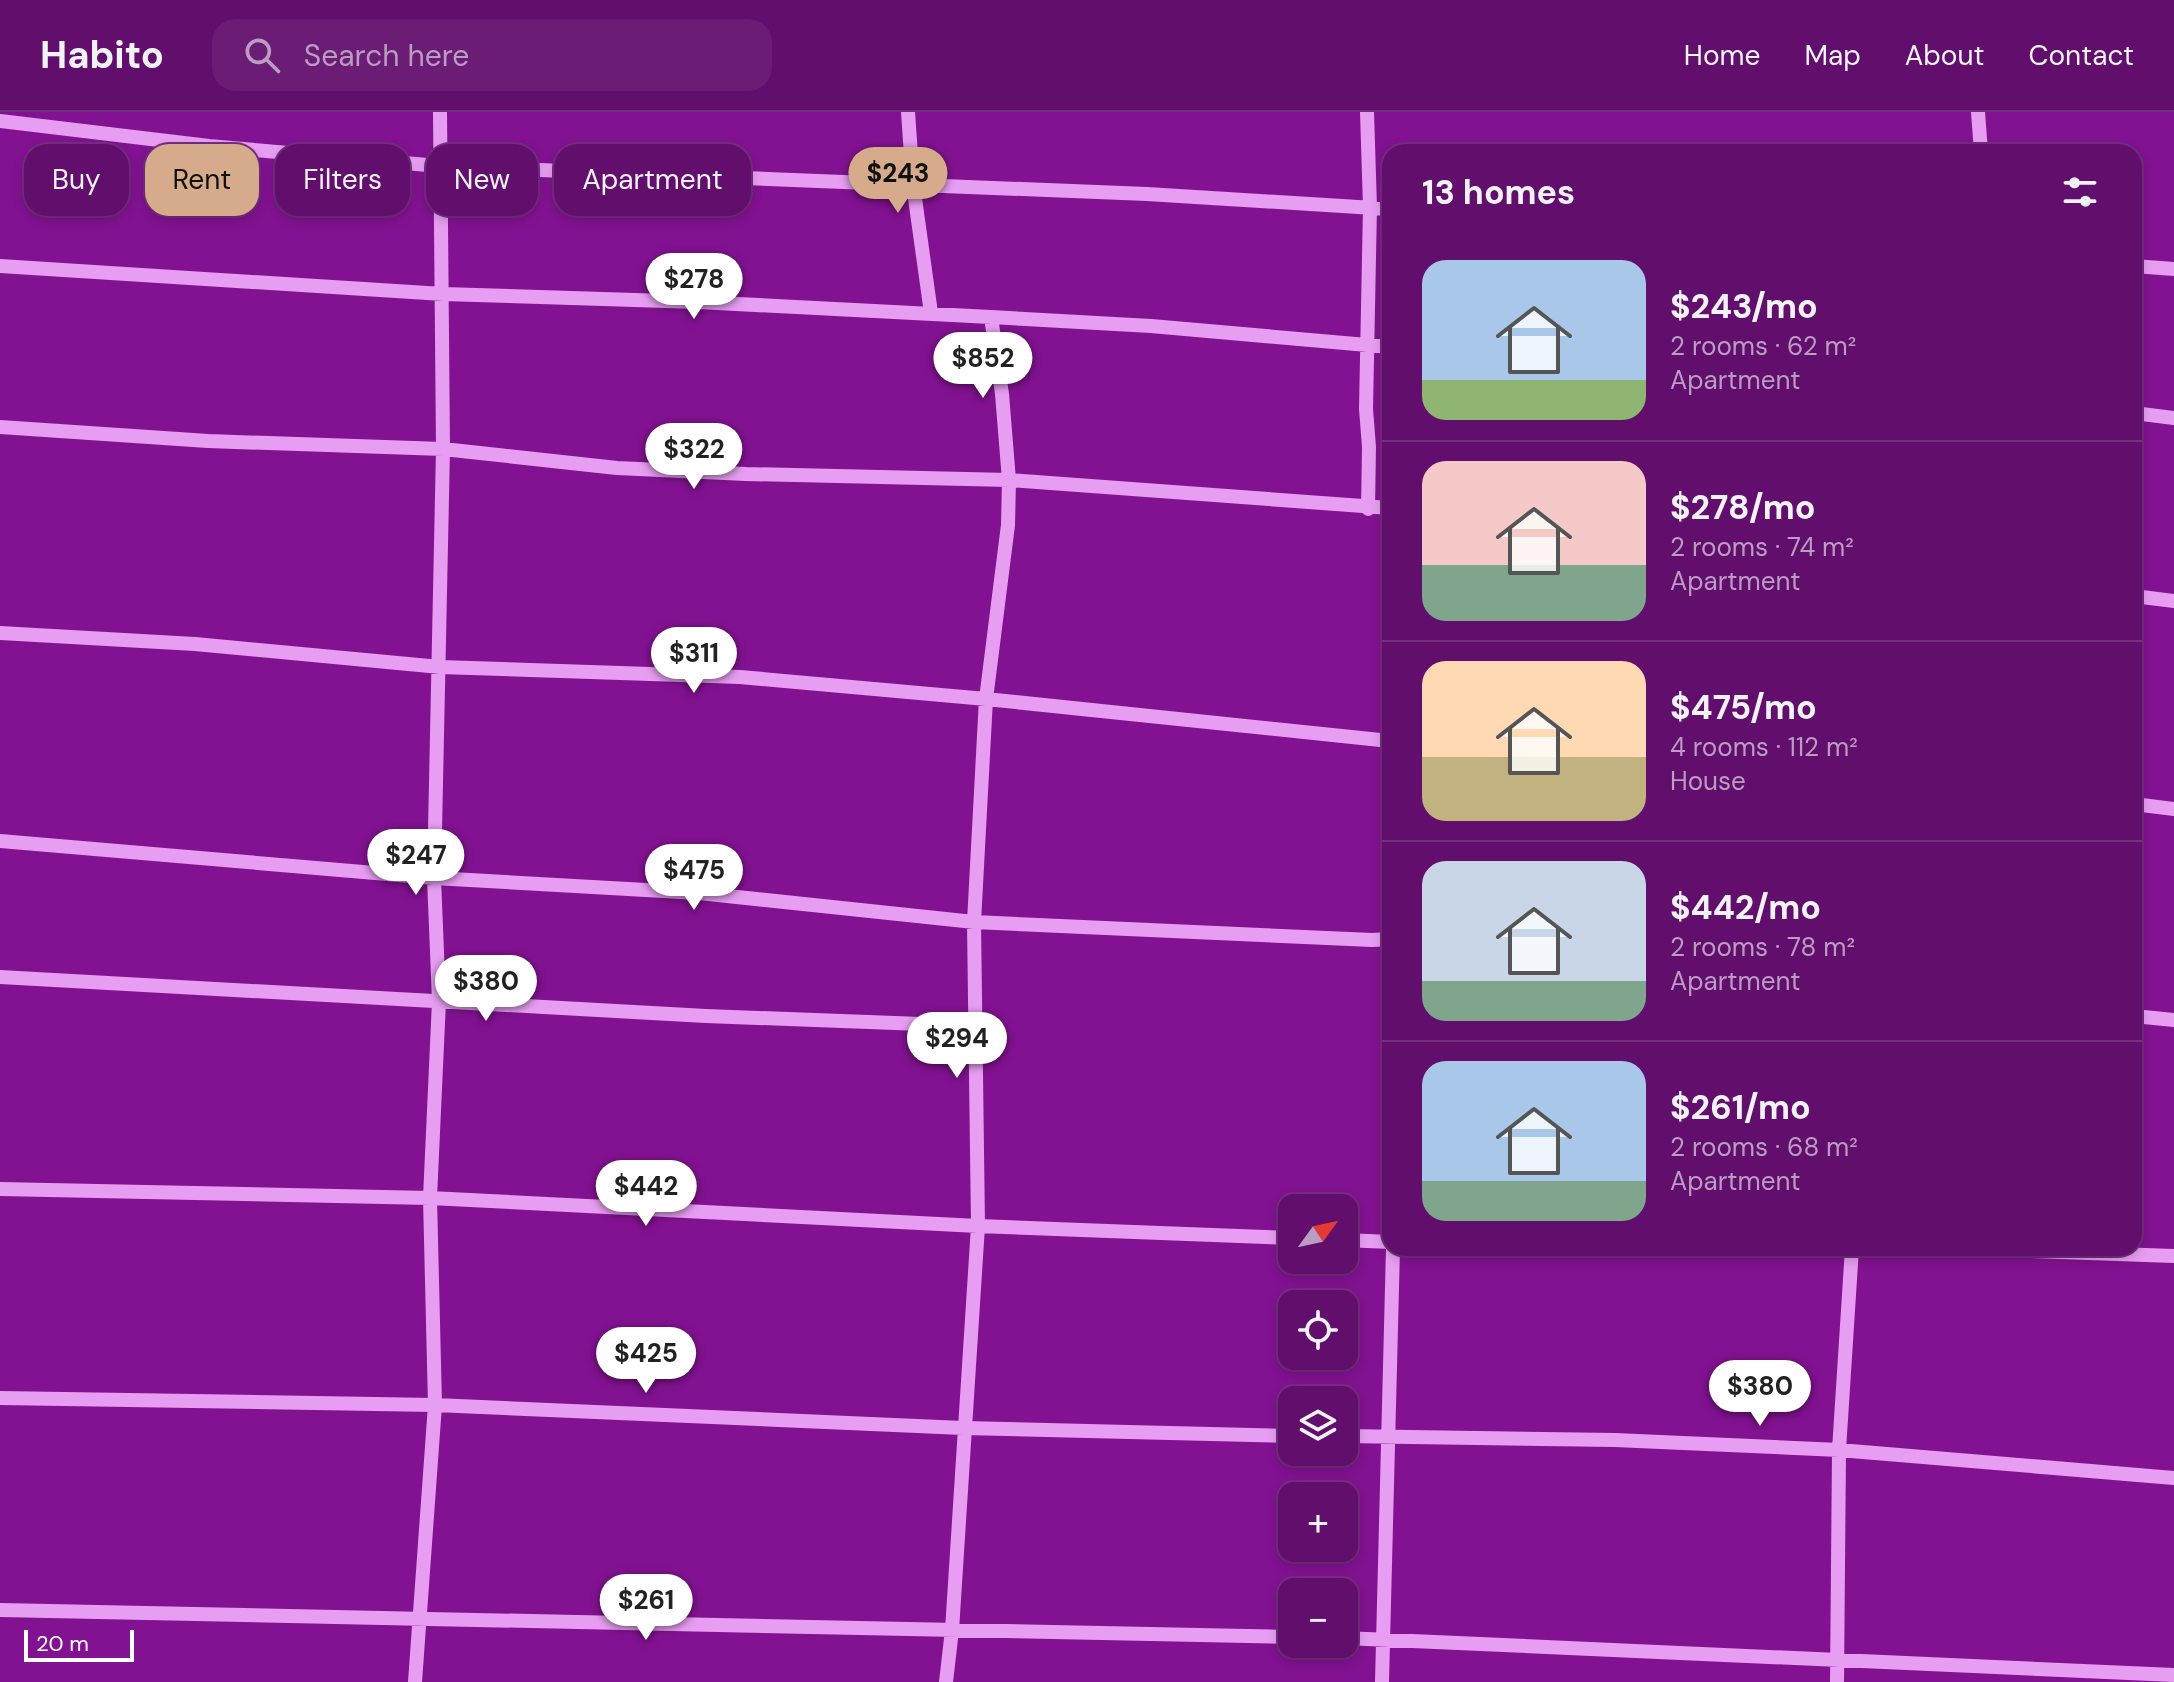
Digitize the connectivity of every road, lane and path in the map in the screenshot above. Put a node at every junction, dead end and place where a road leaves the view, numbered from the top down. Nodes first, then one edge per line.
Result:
1 (440, 112) edge
2 (908, 112) edge
3 (1367, 112) edge
4 (1978, 112) edge
5 (0, 121) edge
6 (439, 144) edge
7 (1980, 144) edge
8 (426, 165) edge
9 (538, 170) edge
10 (913, 184) junction
11 (1370, 207) junction
12 (1382, 208) edge
13 (441, 216) edge
14 (0, 266) edge
15 (2142, 267) edge
16 (2174, 269) edge
17 (443, 294) junction
18 (931, 313) junction
19 (991, 317) junction
20 (1369, 345) junction
21 (1382, 346) edge
22 (2142, 414) edge
23 (2174, 418) edge
24 (0, 427) edge
25 (443, 449) junction
26 (1009, 480) junction
27 (1382, 508) edge
28 (1368, 509) junction
29 (2142, 597) edge
30 (2174, 601) edge
31 (0, 633) edge
32 (440, 667) junction
33 (986, 699) junction
34 (1382, 740) edge
35 (2142, 805) edge
36 (2174, 809) edge
37 (0, 841) edge
38 (434, 878) junction
39 (974, 922) junction
40 (1382, 939) edge
41 (0, 977) edge
42 (439, 1001) junction
43 (2142, 1017) edge
44 (2174, 1020) edge
45 (975, 1026) junction
46 (0, 1189) edge
47 (430, 1198) junction
48 (978, 1226) junction
49 (1278, 1237) edge
50 (1358, 1241) edge
51 (1382, 1242) edge
52 (2142, 1255) edge
53 (1393, 1256) edge
54 (1851, 1256) edge
55 (2174, 1256) edge
56 (0, 1398) edge
57 (435, 1405) junction
58 (963, 1428) junction
59 (1278, 1436) edge
60 (1358, 1436) edge
61 (1388, 1437) junction
62 (1839, 1450) junction
63 (2174, 1478) edge
64 (0, 1610) edge
65 (418, 1618) junction
66 (952, 1630) junction
67 (1278, 1637) edge
68 (1358, 1638) edge
69 (1383, 1639) junction
70 (1838, 1659) junction
71 (2174, 1675) edge
72 (415, 1682) edge
73 (946, 1682) edge
74 (1382, 1682) edge
75 (1837, 1682) edge

1 - 6 street
2 - 10 street
3 - 11 street
4 - 7 street
5 - 8 street
9 - 10 street
10 - 11 street
10 - 18 street
11 - 12 street
11 - 20 street
13 - 17 street
14 - 17 street
15 - 16 street
17 - 18 street
17 - 25 street
18 - 19 street
19 - 20 street
19 - 26 street
20 - 21 street
20 - 28 street
22 - 23 street
24 - 25 street
25 - 26 street
25 - 32 street
26 - 28 street
26 - 33 street
27 - 28 street
29 - 30 street
31 - 32 street
32 - 33 street
32 - 38 street
33 - 34 street
33 - 39 street
35 - 36 street
37 - 38 street
38 - 39 street
38 - 42 street
39 - 40 street
39 - 45 street
41 - 42 street
42 - 45 street
42 - 47 street
43 - 44 street
45 - 48 street
46 - 47 street
47 - 48 street
47 - 57 street
48 - 49 street
48 - 58 street
50 - 51 street
52 - 55 street
53 - 61 street
54 - 62 street
56 - 57 street
57 - 58 street
57 - 65 street
58 - 59 street
58 - 66 street
60 - 61 street
61 - 62 street
61 - 69 street
62 - 63 street
62 - 70 street
64 - 65 street
65 - 66 street
65 - 72 street
66 - 67 street
66 - 73 street
68 - 69 street
69 - 70 street
69 - 74 street
70 - 71 street
70 - 75 street

